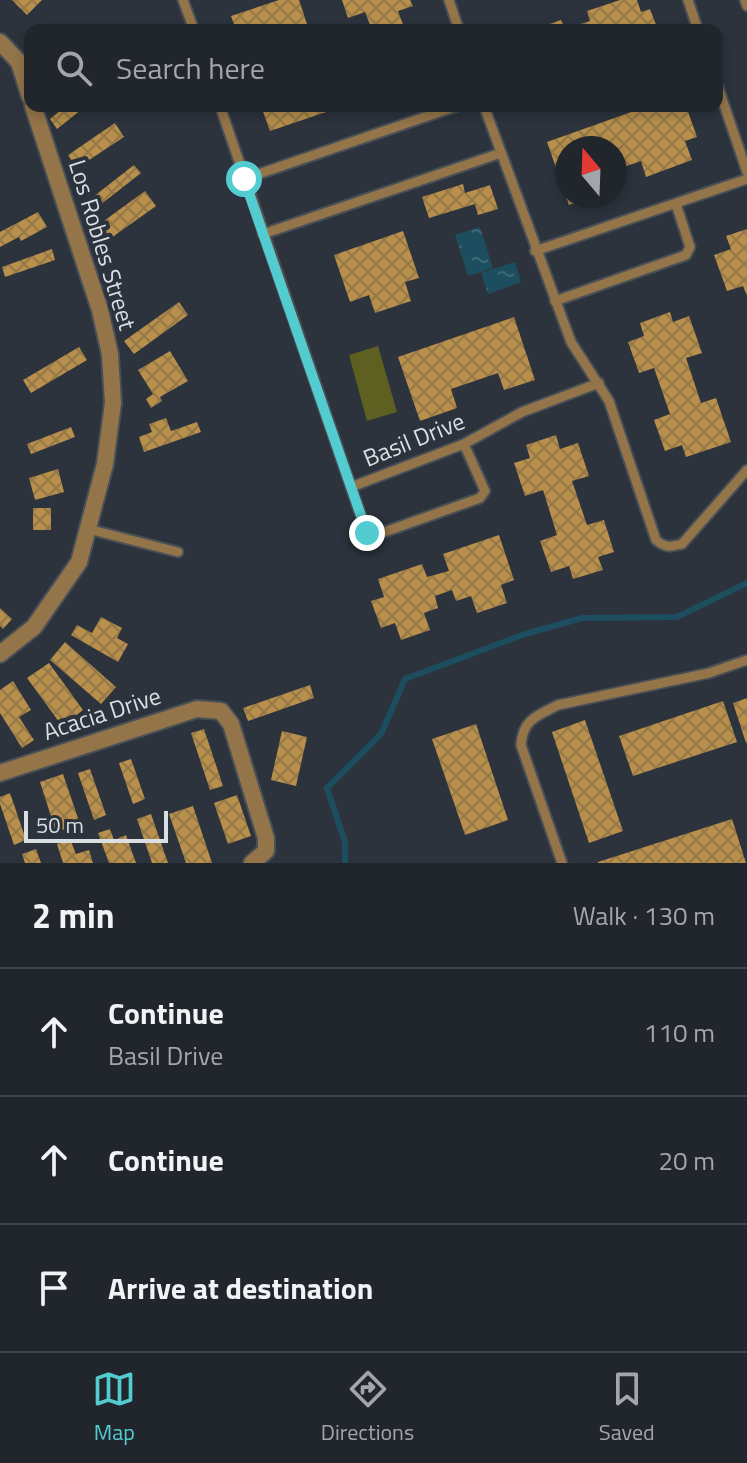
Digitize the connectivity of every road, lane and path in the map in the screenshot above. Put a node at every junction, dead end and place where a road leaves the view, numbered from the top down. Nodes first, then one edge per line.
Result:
1 (183, 0) edge
2 (449, 0) edge
3 (688, 0) edge
4 (745, 0) edge
5 (747, 6) edge
6 (192, 24) edge
7 (457, 24) edge
8 (696, 24) edge
9 (0, 42) edge
10 (24, 78) edge
11 (723, 102) edge
12 (35, 112) edge
13 (222, 112) edge
14 (439, 112) edge
15 (486, 112) edge
16 (501, 153) junction
17 (747, 172) edge
18 (244, 179) junction
19 (747, 179) edge
20 (676, 204) junction
21 (263, 234) junction
22 (535, 251) junction
23 (555, 301) junction
24 (599, 383) junction
25 (464, 444) junction
26 (745, 472) edge
27 (351, 487) junction
28 (88, 529) junction
29 (178, 552) dead end
30 (0, 654) edge
31 (747, 660) edge
32 (0, 773) edge
33 (257, 859) edge
34 (562, 863) edge

1 - 6 lane
2 - 7 lane
3 - 8 lane
4 - 5 lane
9 - 10 street
11 - 17 lane
12 - 28 street, Los Robles Street
13 - 18 lane, Basil Drive
14 - 18 lane
15 - 16 lane
16 - 21 lane
16 - 22 lane
18 - 21 lane, Basil Drive
19 - 20 lane
20 - 22 lane
20 - 23 lane
21 - 27 lane, Basil Drive
22 - 23 lane
23 - 24 lane
24 - 25 lane, Basil Drive
24 - 26 lane
25 - 27 lane, Basil Drive
25 - 27 lane
28 - 29 lane
28 - 30 street, Los Robles Street
31 - 34 lane
32 - 33 street, Acacia Drive

